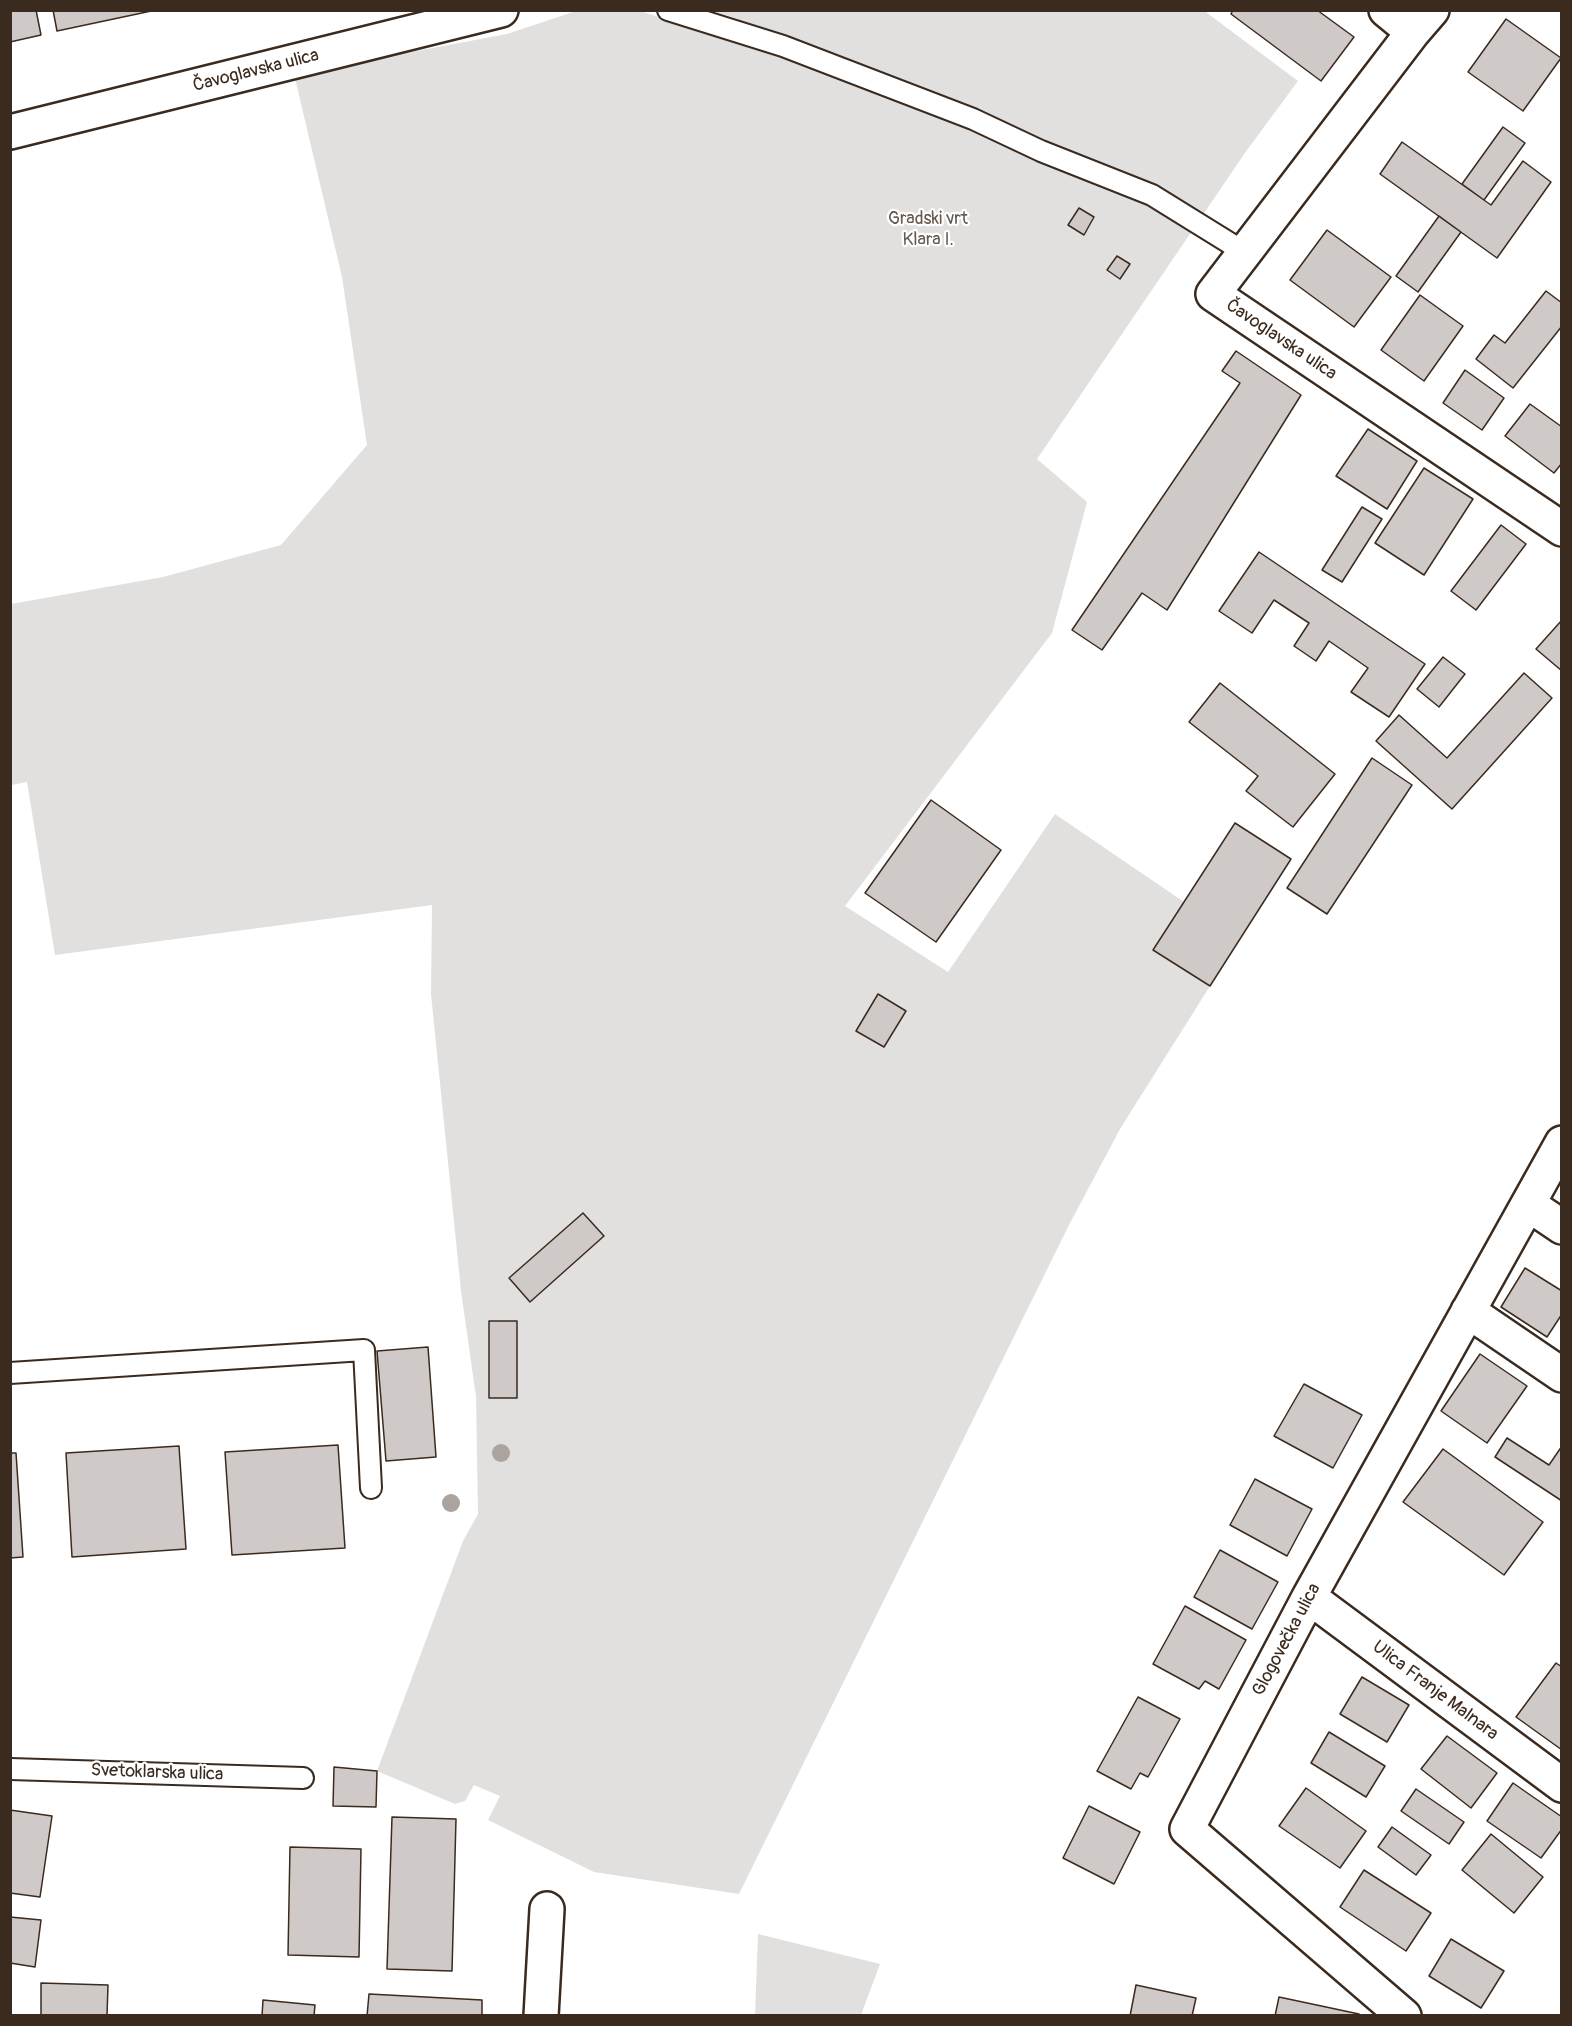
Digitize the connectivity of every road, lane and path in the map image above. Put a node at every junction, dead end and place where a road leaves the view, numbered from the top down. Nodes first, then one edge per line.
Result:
1 (501, 10) edge
2 (668, 10) edge
3 (1386, 10) edge
4 (1422, 21) edge
5 (10, 132) edge
6 (1244, 252) junction
7 (1562, 529) edge
8 (1562, 1143) edge
9 (1528, 1204) junction
10 (1562, 1227) edge
11 (1468, 1311) junction
12 (10, 1373) edge
13 (1562, 1375) edge
14 (371, 1488) dead end
15 (1309, 1598) junction
16 (10, 1769) edge
17 (303, 1778) dead end
18 (1562, 1785) edge
19 (547, 1909) dead end
20 (541, 2016) edge
21 (1404, 2016) edge

1 - 5 street, Čavoglavska ulica
2 - 6 lane
3 - 4 street, Čavoglavska ulica
4 - 6 street, Čavoglavska ulica
6 - 7 street, Čavoglavska ulica
8 - 9 street, Glogovečka ulica
9 - 10 street
9 - 11 street, Glogovečka ulica
11 - 13 street
11 - 15 street, Glogovečka ulica
12 - 14 lane
15 - 18 street, Ulica Franje Malnara
15 - 21 street, Glogovečka ulica
16 - 17 lane, Svetoklarska ulica
19 - 20 street

